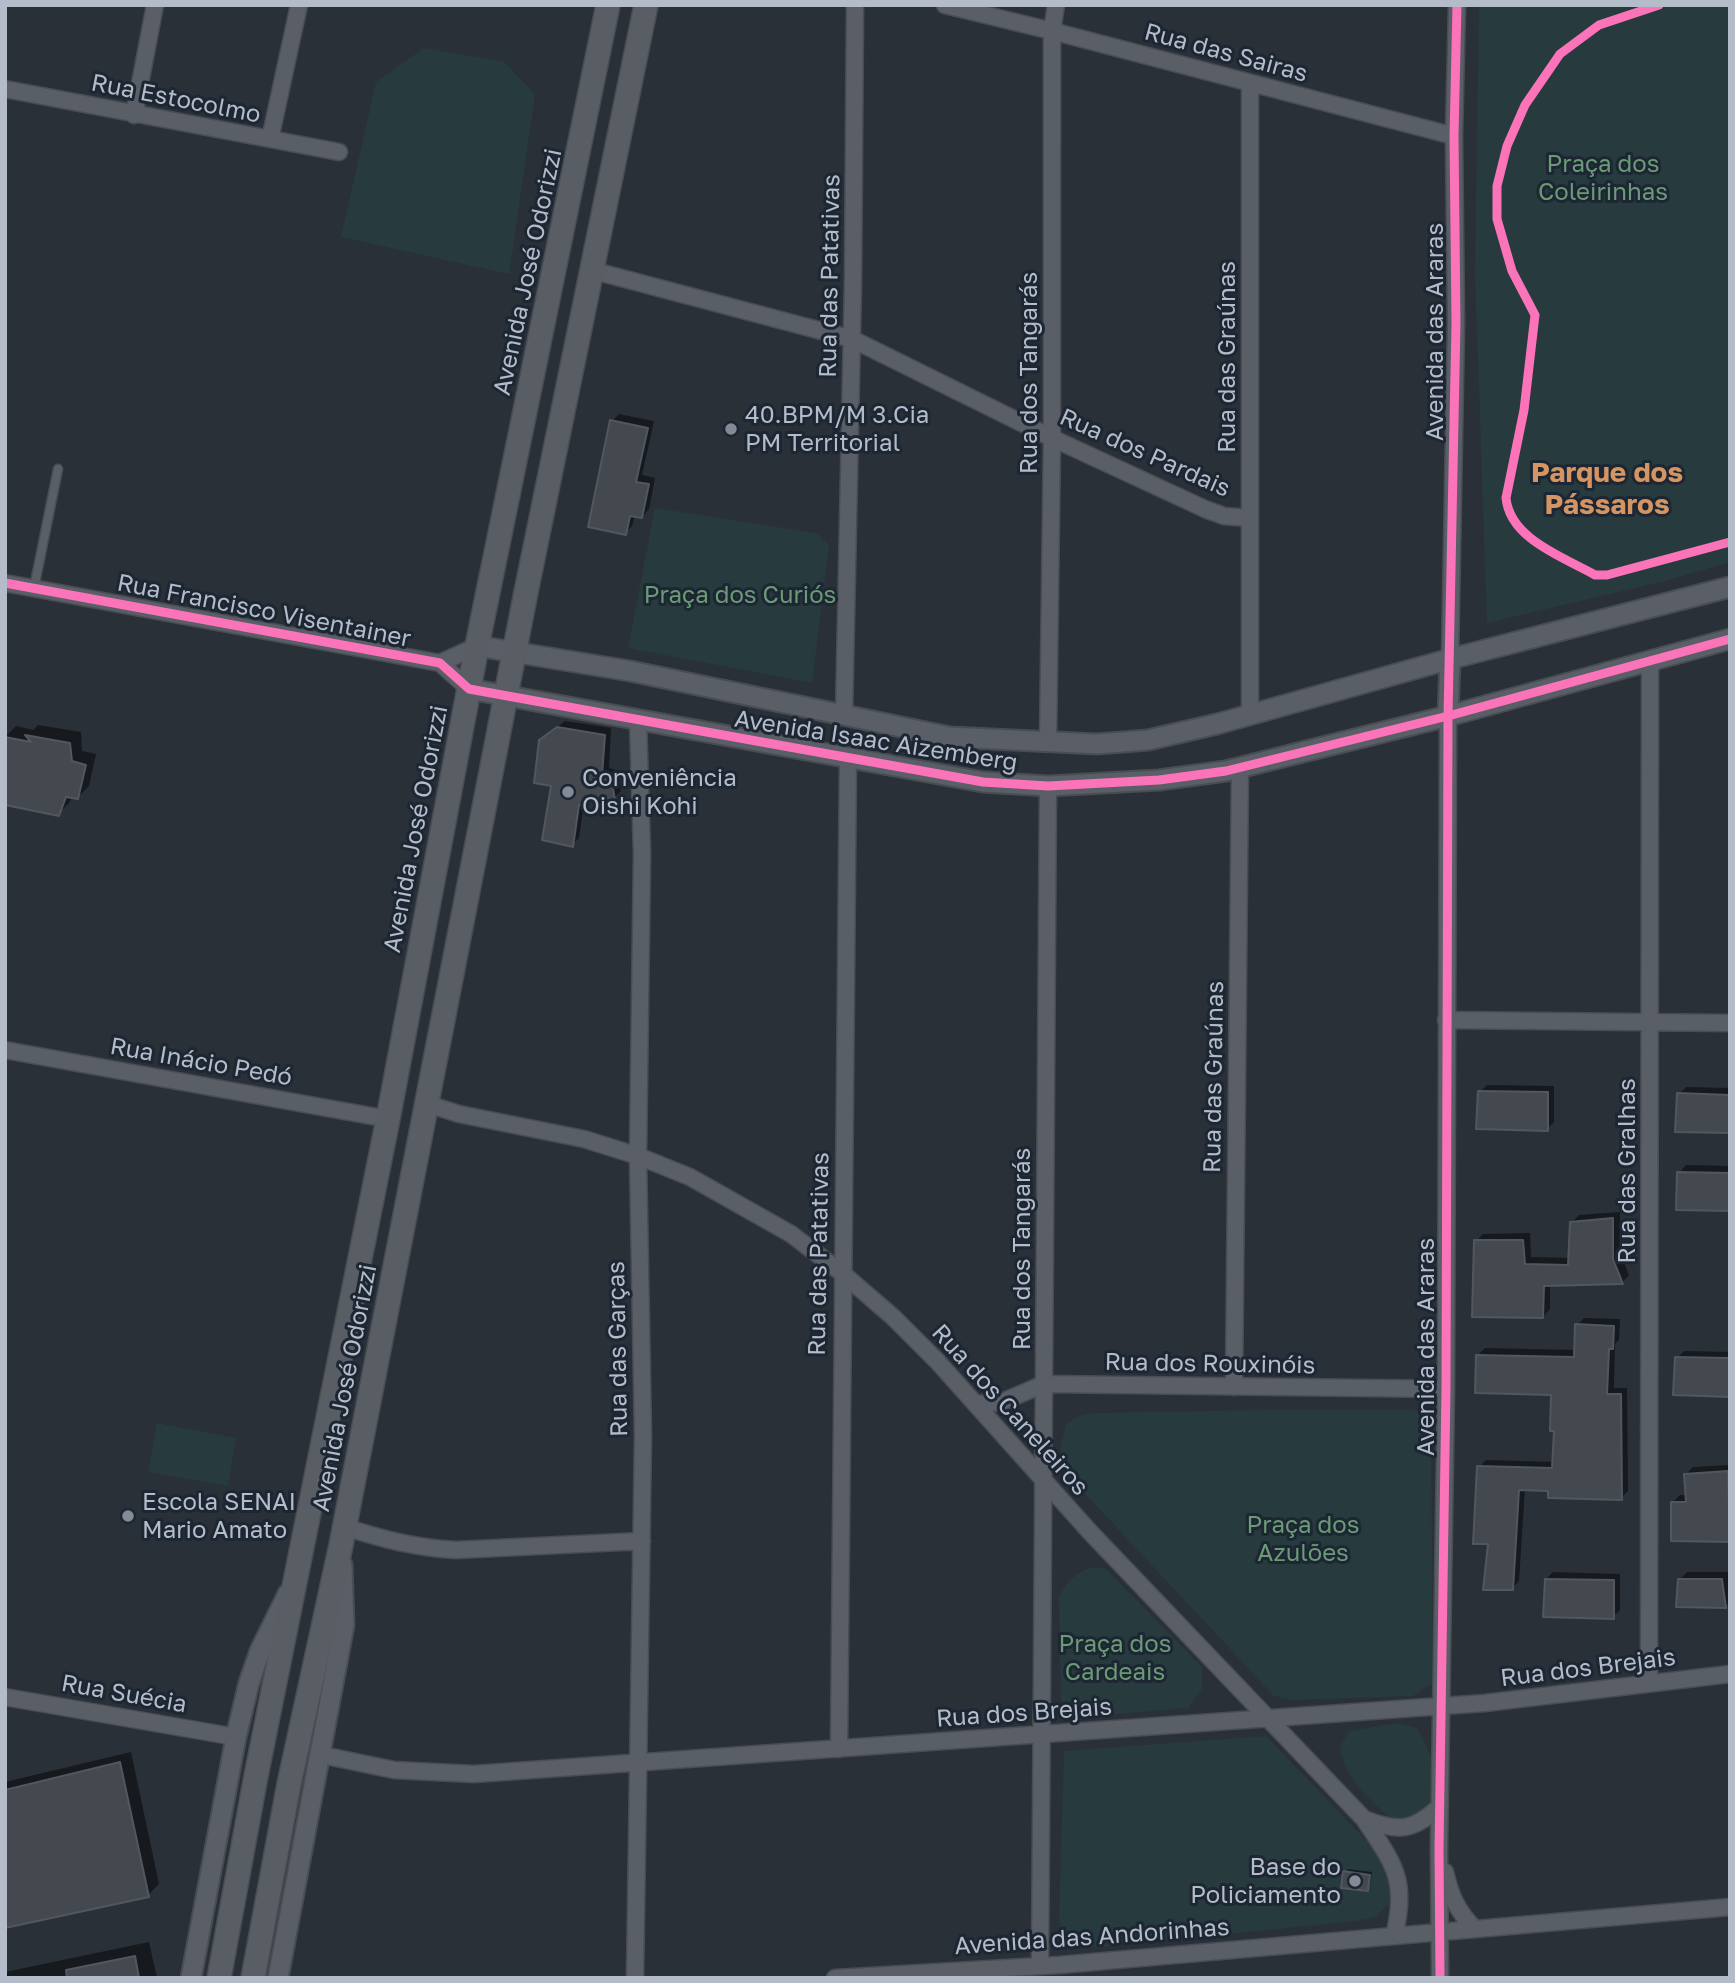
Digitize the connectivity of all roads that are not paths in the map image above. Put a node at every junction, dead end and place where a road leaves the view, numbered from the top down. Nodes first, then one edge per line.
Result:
1 (155, 5) edge
2 (299, 5) edge
3 (608, 5) edge
4 (646, 5) edge
5 (855, 5) edge
6 (945, 5) edge
7 (1056, 5) edge
8 (1457, 5) edge
9 (1052, 30) junction
10 (1250, 84) junction
11 (5, 89) edge
12 (134, 115) junction
13 (1454, 136) junction
14 (270, 139) junction
15 (339, 152) dead end
16 (591, 270) junction
17 (852, 339) junction
18 (1052, 438) junction
19 (58, 469) dead end
20 (1249, 518) junction
21 (5, 583) edge
22 (1730, 587) edge
23 (34, 588) junction
24 (1730, 639) edge
25 (477, 646) junction
26 (515, 652) junction
27 (1450, 659) junction
28 (1650, 660) junction
29 (440, 663) junction
30 (469, 689) junction
31 (506, 695) junction
32 (1250, 714) junction
33 (844, 715) junction
34 (1448, 716) junction
35 (638, 719) junction
36 (1048, 742) junction
37 (848, 759) junction
38 (1240, 768) junction
39 (1048, 786) junction
40 (1446, 1020) junction
41 (1730, 1023) edge
42 (1651, 1024) junction
43 (5, 1049) edge
44 (428, 1104) junction
45 (388, 1119) junction
46 (638, 1156) junction
47 (842, 1273) junction
48 (1044, 1384) junction
49 (1234, 1387) junction
50 (1446, 1389) junction
51 (977, 1404) junction
52 (1043, 1478) junction
53 (343, 1536) junction
54 (642, 1541) junction
55 (295, 1580) junction
56 (1730, 1674) edge
57 (1650, 1682) junction
58 (5, 1696) edge
59 (1441, 1707) junction
60 (1268, 1718) junction
61 (1041, 1733) junction
62 (236, 1737) junction
63 (839, 1749) junction
64 (322, 1755) junction
65 (637, 1761) junction
66 (1440, 1806) junction
67 (1364, 1819) junction
68 (1439, 1849) junction
69 (1730, 1907) edge
70 (1474, 1928) junction
71 (1440, 1931) junction
72 (1394, 1936) junction
73 (1040, 1965) junction
74 (191, 1978) edge
75 (219, 1978) edge
76 (253, 1978) edge
77 (278, 1978) edge
78 (635, 1978) edge
79 (835, 1978) edge
80 (1440, 1978) edge

1 - 12 street
2 - 14 street
3 - 25 main road, Avenida José Odorizzi
4 - 16 main road, Avenida José Odorizzi
5 - 17 street, Rua das Patativas
6 - 9 street, Rua das Sairas
7 - 9 street, Rua dos Tangarás
8 - 13 street, Avenida das Araras
9 - 10 street, Rua das Sairas
9 - 18 street, Rua dos Tangarás
10 - 13 street, Rua das Sairas
10 - 20 street, Rua das Graúnas
11 - 12 street, Rua Estocolmo
12 - 14 street, Rua Estocolmo
13 - 27 street, Avenida das Araras
14 - 15 street, Rua Estocolmo
16 - 17 street, Rua dos Pardais
16 - 26 main road, Avenida José Odorizzi
17 - 18 street, Rua dos Pardais
17 - 33 street, Rua das Patativas
18 - 20 street, Rua dos Pardais
18 - 36 street, Rua dos Tangarás
19 - 23 lane
20 - 32 street, Rua das Graúnas
21 - 23 street, Rua Francisco Visentainer
22 - 27 street, Avenida Isaac Aizemberg
23 - 29 street, Rua Francisco Visentainer
24 - 28 street, Avenida Isaac Aizemberg
25 - 26 street, Avenida Isaac Aizemberg
25 - 29 street, Rua Francisco Visentainer
25 - 30 main road, Avenida José Odorizzi
26 - 31 main road, Avenida José Odorizzi
26 - 33 street, Avenida Isaac Aizemberg
27 - 32 street, Avenida Isaac Aizemberg
27 - 34 street
28 - 34 street, Avenida Isaac Aizemberg
28 - 42 street, Rua das Gralhas
29 - 30 street, Rua Francisco Visentainer
30 - 31 street
30 - 45 main road, Avenida José Odorizzi
31 - 35 street, Avenida Isaac Aizemberg
31 - 44 main road, Avenida José Odorizzi
32 - 36 street, Avenida Isaac Aizemberg
33 - 36 street, Avenida Isaac Aizemberg
34 - 38 street, Avenida Isaac Aizemberg
34 - 40 street, Avenida das Araras
35 - 37 street, Avenida Isaac Aizemberg
35 - 46 street, Rua das Garças
37 - 39 street, Avenida Isaac Aizemberg
37 - 47 street, Rua das Patativas
38 - 39 street, Avenida Isaac Aizemberg
38 - 49 street, Rua das Graúnas
39 - 48 street, Rua dos Tangarás
40 - 42 street
40 - 50 street, Avenida das Araras
41 - 42 street
42 - 57 street, Rua das Gralhas
43 - 45 street, Rua Inácio Pedó
44 - 46 street, Rua dos Caneleiros
44 - 53 main road, Avenida José Odorizzi
45 - 55 main road, Avenida José Odorizzi
46 - 47 street, Rua dos Caneleiros
46 - 54 street, Rua das Garças
47 - 51 street, Rua dos Caneleiros
47 - 63 street, Rua das Patativas
48 - 49 street, Rua dos Rouxinóis
48 - 51 street, Rua dos Rouxinóis
48 - 52 street, Rua dos Tangarás
49 - 50 street, Rua dos Rouxinóis
50 - 59 street, Avenida das Araras
51 - 52 street, Rua dos Caneleiros
52 - 60 street, Rua dos Caneleiros
52 - 61 street, Rua dos Tangarás
53 - 54 street
53 - 64 street, Avenida José Odorizzi
53 - 76 main road, Avenida José Odorizzi
54 - 65 street, Rua das Garças
55 - 62 street, Avenida José Odorizzi
55 - 75 main road, Avenida José Odorizzi
56 - 57 street, Rua dos Brejais
57 - 59 street, Rua dos Brejais
58 - 62 street, Rua Suécia
59 - 60 street, Rua dos Brejais
59 - 66 street, Avenida das Araras
60 - 61 street, Rua dos Brejais
60 - 67 street, Rua dos Caneleiros
61 - 63 street, Rua dos Brejais
61 - 73 street, Rua dos Tangarás
62 - 74 street, Avenida José Odorizzi
63 - 65 street, Rua dos Brejais
64 - 65 street, Rua dos Brejais
64 - 77 street, Avenida José Odorizzi
65 - 78 street, Rua das Garças
66 - 67 street
66 - 68 street, Avenida das Araras
67 - 72 street, Rua dos Caneleiros
68 - 70 street, Avenida das Araras
68 - 71 street, Avenida das Araras
69 - 70 street, Avenida das Andorinhas
70 - 71 street, Avenida das Andorinhas
71 - 72 street, Avenida das Andorinhas
71 - 80 street, Avenida das Araras
72 - 73 street, Avenida das Andorinhas
73 - 79 street, Avenida das Andorinhas

